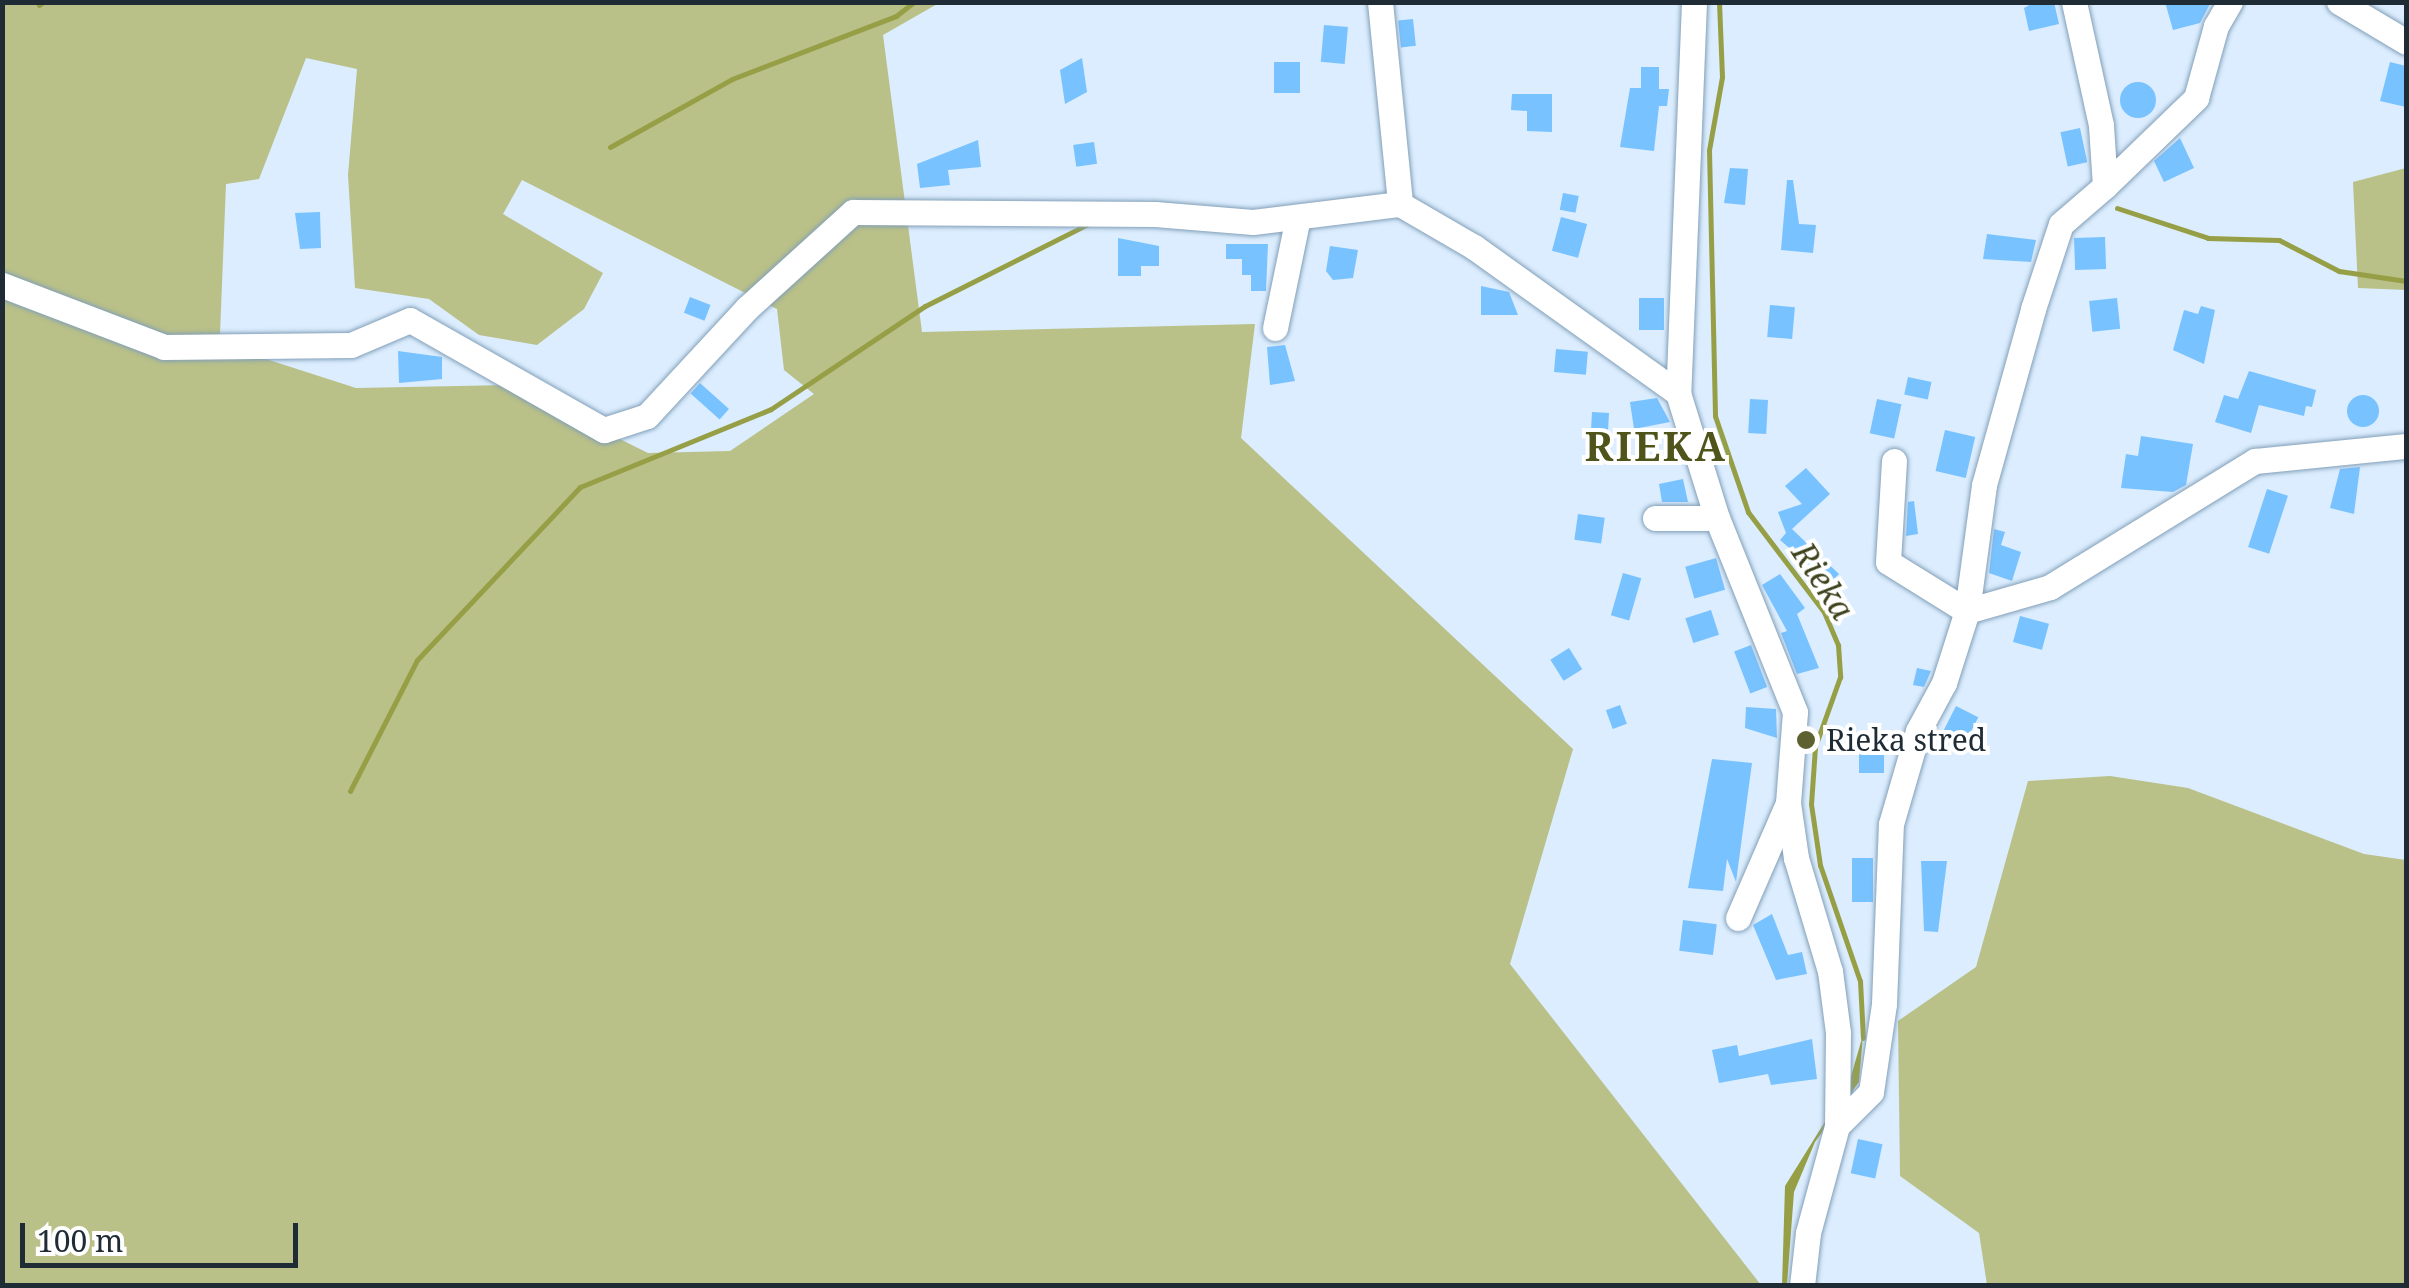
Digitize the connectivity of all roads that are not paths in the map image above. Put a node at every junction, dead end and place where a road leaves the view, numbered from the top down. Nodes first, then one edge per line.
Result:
1 (1380, 2) edge
2 (1694, 2) edge
3 (2074, 2) edge
4 (2230, 2) edge
5 (2339, 2) edge
6 (2406, 42) edge
7 (2104, 186) junction
8 (1400, 204) junction
9 (1298, 217) junction
10 (2, 284) edge
11 (1275, 328) dead end
12 (1678, 393) junction
13 (2406, 446) edge
14 (1894, 461) dead end
15 (1655, 518) dead end
16 (1717, 518) junction
17 (1967, 611) junction
18 (1788, 803) junction
19 (1738, 918) dead end
20 (1837, 1125) junction
21 (1802, 1286) edge

1 - 8 street
2 - 12 street
3 - 7 street
4 - 7 street
5 - 6 street
7 - 17 street
8 - 9 street
8 - 12 street
9 - 10 street
9 - 11 street
12 - 16 street
13 - 17 street
14 - 17 street
15 - 16 street
16 - 18 street
17 - 20 street
18 - 19 street
18 - 20 street
20 - 21 street

